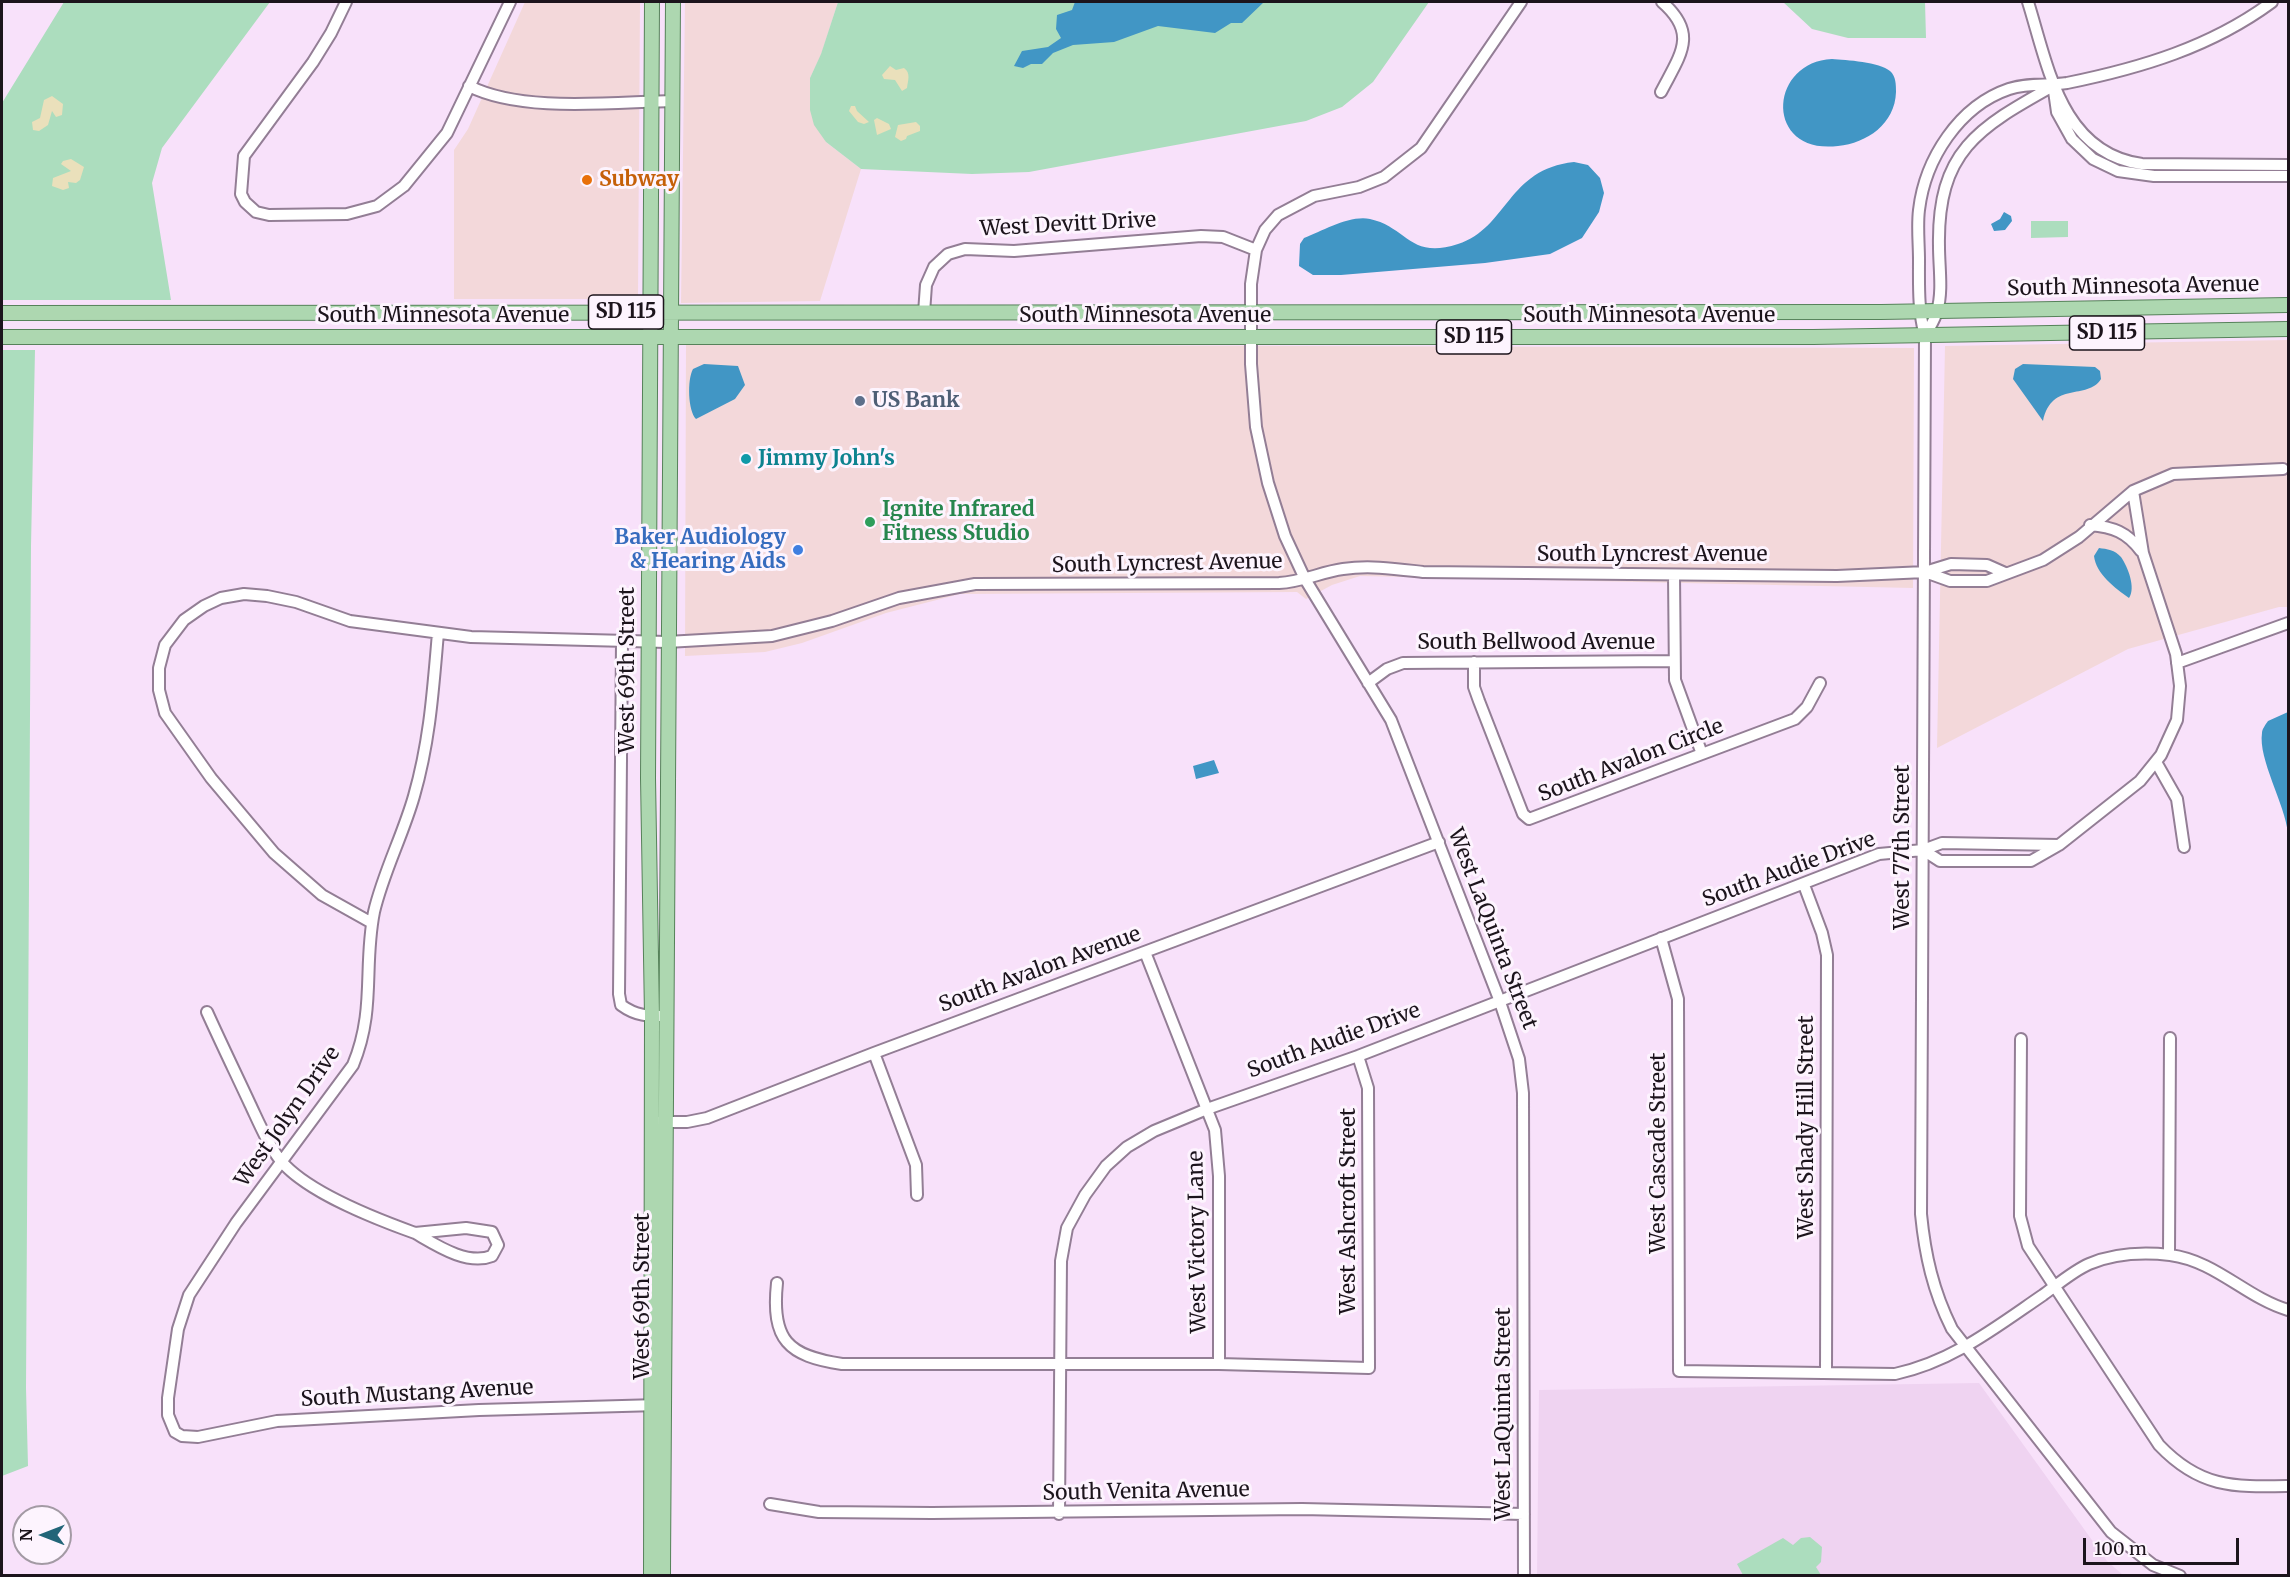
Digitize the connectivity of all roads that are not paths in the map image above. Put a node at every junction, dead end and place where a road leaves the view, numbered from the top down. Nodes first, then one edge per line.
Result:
1 (346, 2) edge
2 (510, 2) edge
3 (652, 2) edge
4 (674, 2) edge
5 (1521, 2) edge
6 (1662, 2) edge
7 (2028, 2) edge
8 (2272, 2) edge
9 (2054, 85) junction
10 (468, 86) junction
11 (1661, 92) dead end
12 (652, 101) junction
13 (673, 101) junction
14 (2289, 165) edge
15 (2289, 176) edge
16 (1256, 250) junction
17 (2289, 305) edge
18 (651, 312) junction
19 (672, 312) junction
20 (1251, 312) junction
21 (1918, 312) junction
22 (1937, 312) junction
23 (2, 313) edge
24 (924, 313) junction
25 (2289, 329) edge
26 (1925, 336) junction
27 (2, 337) edge
28 (652, 337) junction
29 (671, 337) junction
30 (1251, 337) junction
31 (2283, 469) dead end
32 (2133, 490) junction
33 (2090, 525) junction
34 (2144, 553) junction
35 (1925, 572) junction
36 (2005, 573) junction
37 (1674, 575) junction
38 (1305, 579) junction
39 (2289, 623) edge
40 (438, 633) junction
41 (622, 642) junction
42 (648, 642) junction
43 (667, 642) junction
44 (1474, 662) junction
45 (1674, 662) junction
46 (2177, 663) junction
47 (1368, 683) junction
48 (1820, 683) dead end
49 (1702, 754) junction
50 (2156, 762) junction
51 (1439, 842) junction
52 (2058, 845) junction
53 (2184, 847) dead end
54 (1923, 850) junction
55 (1804, 885) junction
56 (372, 923) junction
57 (1661, 938) junction
58 (1145, 952) junction
59 (1499, 999) junction
60 (207, 1012) dead end
61 (659, 1016) junction
62 (2170, 1038) dead end
63 (2021, 1039) dead end
64 (874, 1053) junction
65 (1358, 1056) junction
66 (1207, 1109) junction
67 (658, 1122) junction
68 (282, 1161) junction
69 (916, 1195) dead end
70 (415, 1233) junction
71 (2169, 1255) junction
72 (777, 1283) dead end
73 (2055, 1286) junction
74 (2289, 1310) edge
75 (1966, 1347) junction
76 (1219, 1364) junction
77 (1060, 1365) junction
78 (1826, 1373) junction
79 (658, 1405) junction
80 (175, 1432) joint
81 (2289, 1486) edge
82 (770, 1504) dead end
83 (1059, 1514) junction
84 (1524, 1514) junction
85 (2152, 1565) junction
86 (651, 1575) edge
87 (663, 1575) edge
88 (1524, 1575) edge
89 (2147, 1575) edge
90 (2180, 1575) edge

1 - 10 street
2 - 10 street
3 - 12 main road, West 69th Street
4 - 13 main road, West 69th Street
5 - 16 street
6 - 11 street
7 - 9 street
8 - 9 street, West 77th Street
9 - 14 street
9 - 15 street
9 - 21 street, West 77th Street
9 - 22 street, West 77th Street
10 - 12 street
12 - 13 street
12 - 18 main road, West 69th Street
13 - 19 main road, West 69th Street
16 - 20 street, West LaQuinta Street
16 - 24 street, West Devitt Drive
17 - 22 main road, South Minnesota Avenue / SD 115
18 - 19 main road, South Minnesota Avenue / SD 115
18 - 23 main road, South Minnesota Avenue / SD 115
18 - 28 main road, West 69th Street
19 - 24 main road, South Minnesota Avenue / SD 115
19 - 29 main road, West 69th Street
20 - 21 main road, South Minnesota Avenue / SD 115
20 - 24 main road, South Minnesota Avenue / SD 115
20 - 30 street, West LaQuinta Street
21 - 22 main road, South Minnesota Avenue / SD 115
21 - 26 street, West 77th Street
22 - 26 street, West 77th Street
25 - 26 main road, South Minnesota Avenue / SD 115
26 - 30 main road, South Minnesota Avenue / SD 115
26 - 35 street, West 77th Street
27 - 28 main road, South Minnesota Avenue / SD 115
28 - 29 main road, South Minnesota Avenue / SD 115
28 - 42 main road, West 69th Street
29 - 30 main road, South Minnesota Avenue / SD 115
29 - 43 main road, West 69th Street
30 - 38 street, West LaQuinta Street
31 - 32 street
32 - 33 street
32 - 34 street
33 - 34 street
33 - 36 street
34 - 46 street
35 - 36 street
35 - 36 street
35 - 37 street, South Lyncrest Avenue
35 - 54 street, West 77th Street
37 - 38 street, South Lyncrest Avenue
37 - 45 street
38 - 43 street, South Lyncrest Avenue
38 - 47 street, West LaQuinta Street
39 - 46 street
40 - 41 street, South Lyncrest Avenue
40 - 56 street, West Jolyn Drive
40 - 56 street, South Lyncrest Avenue
41 - 42 street, South Lyncrest Avenue
41 - 61 street, West 69th Street
42 - 43 street, South Lyncrest Avenue
42 - 61 main road, West 69th Street
43 - 61 main road, West 69th Street
44 - 45 street, South Bellwood Avenue
44 - 47 street, South Bellwood Avenue
44 - 49 street, South Avalon Circle
45 - 49 street
46 - 50 street
47 - 51 street, West LaQuinta Street
48 - 49 street, South Avalon Circle
50 - 52 street
50 - 53 street
51 - 58 street, South Avalon Avenue
51 - 59 street, West LaQuinta Street
52 - 54 street, South Audie Drive
52 - 54 street
54 - 55 street, South Audie Drive
54 - 75 street, West 77th Street
55 - 57 street, South Audie Drive
55 - 78 street, West Shady Hill Street
56 - 68 street, West Jolyn Drive
57 - 59 street, South Audie Drive
57 - 78 street, West Cascade Street
58 - 64 street, South Avalon Avenue
58 - 66 street, West Victory Lane
59 - 65 street, South Audie Drive
59 - 84 street, West LaQuinta Street
60 - 68 street
61 - 67 main road, West 69th Street
62 - 71 street
63 - 73 street
64 - 67 street, South Avalon Avenue
64 - 69 street
65 - 66 street, South Audie Drive
65 - 76 street, West Ashcroft Street
66 - 76 street, West Victory Lane
66 - 77 street, South Audie Drive
67 - 79 main road, West 69th Street
68 - 70 street
68 - 80 street, West Jolyn Drive
70 - 70 street
71 - 73 street
71 - 74 street
72 - 77 street
73 - 75 street
73 - 81 street
75 - 78 street
75 - 85 street, West 77th Street
76 - 77 street
77 - 83 street, South Audie Drive
79 - 80 street, South Mustang Avenue
79 - 86 main road, West 69th Street
79 - 87 main road, West 69th Street
82 - 83 street, South Venita Avenue
83 - 84 street, South Venita Avenue
84 - 88 street, West LaQuinta Street
85 - 89 street
85 - 90 street, West 77th Street

